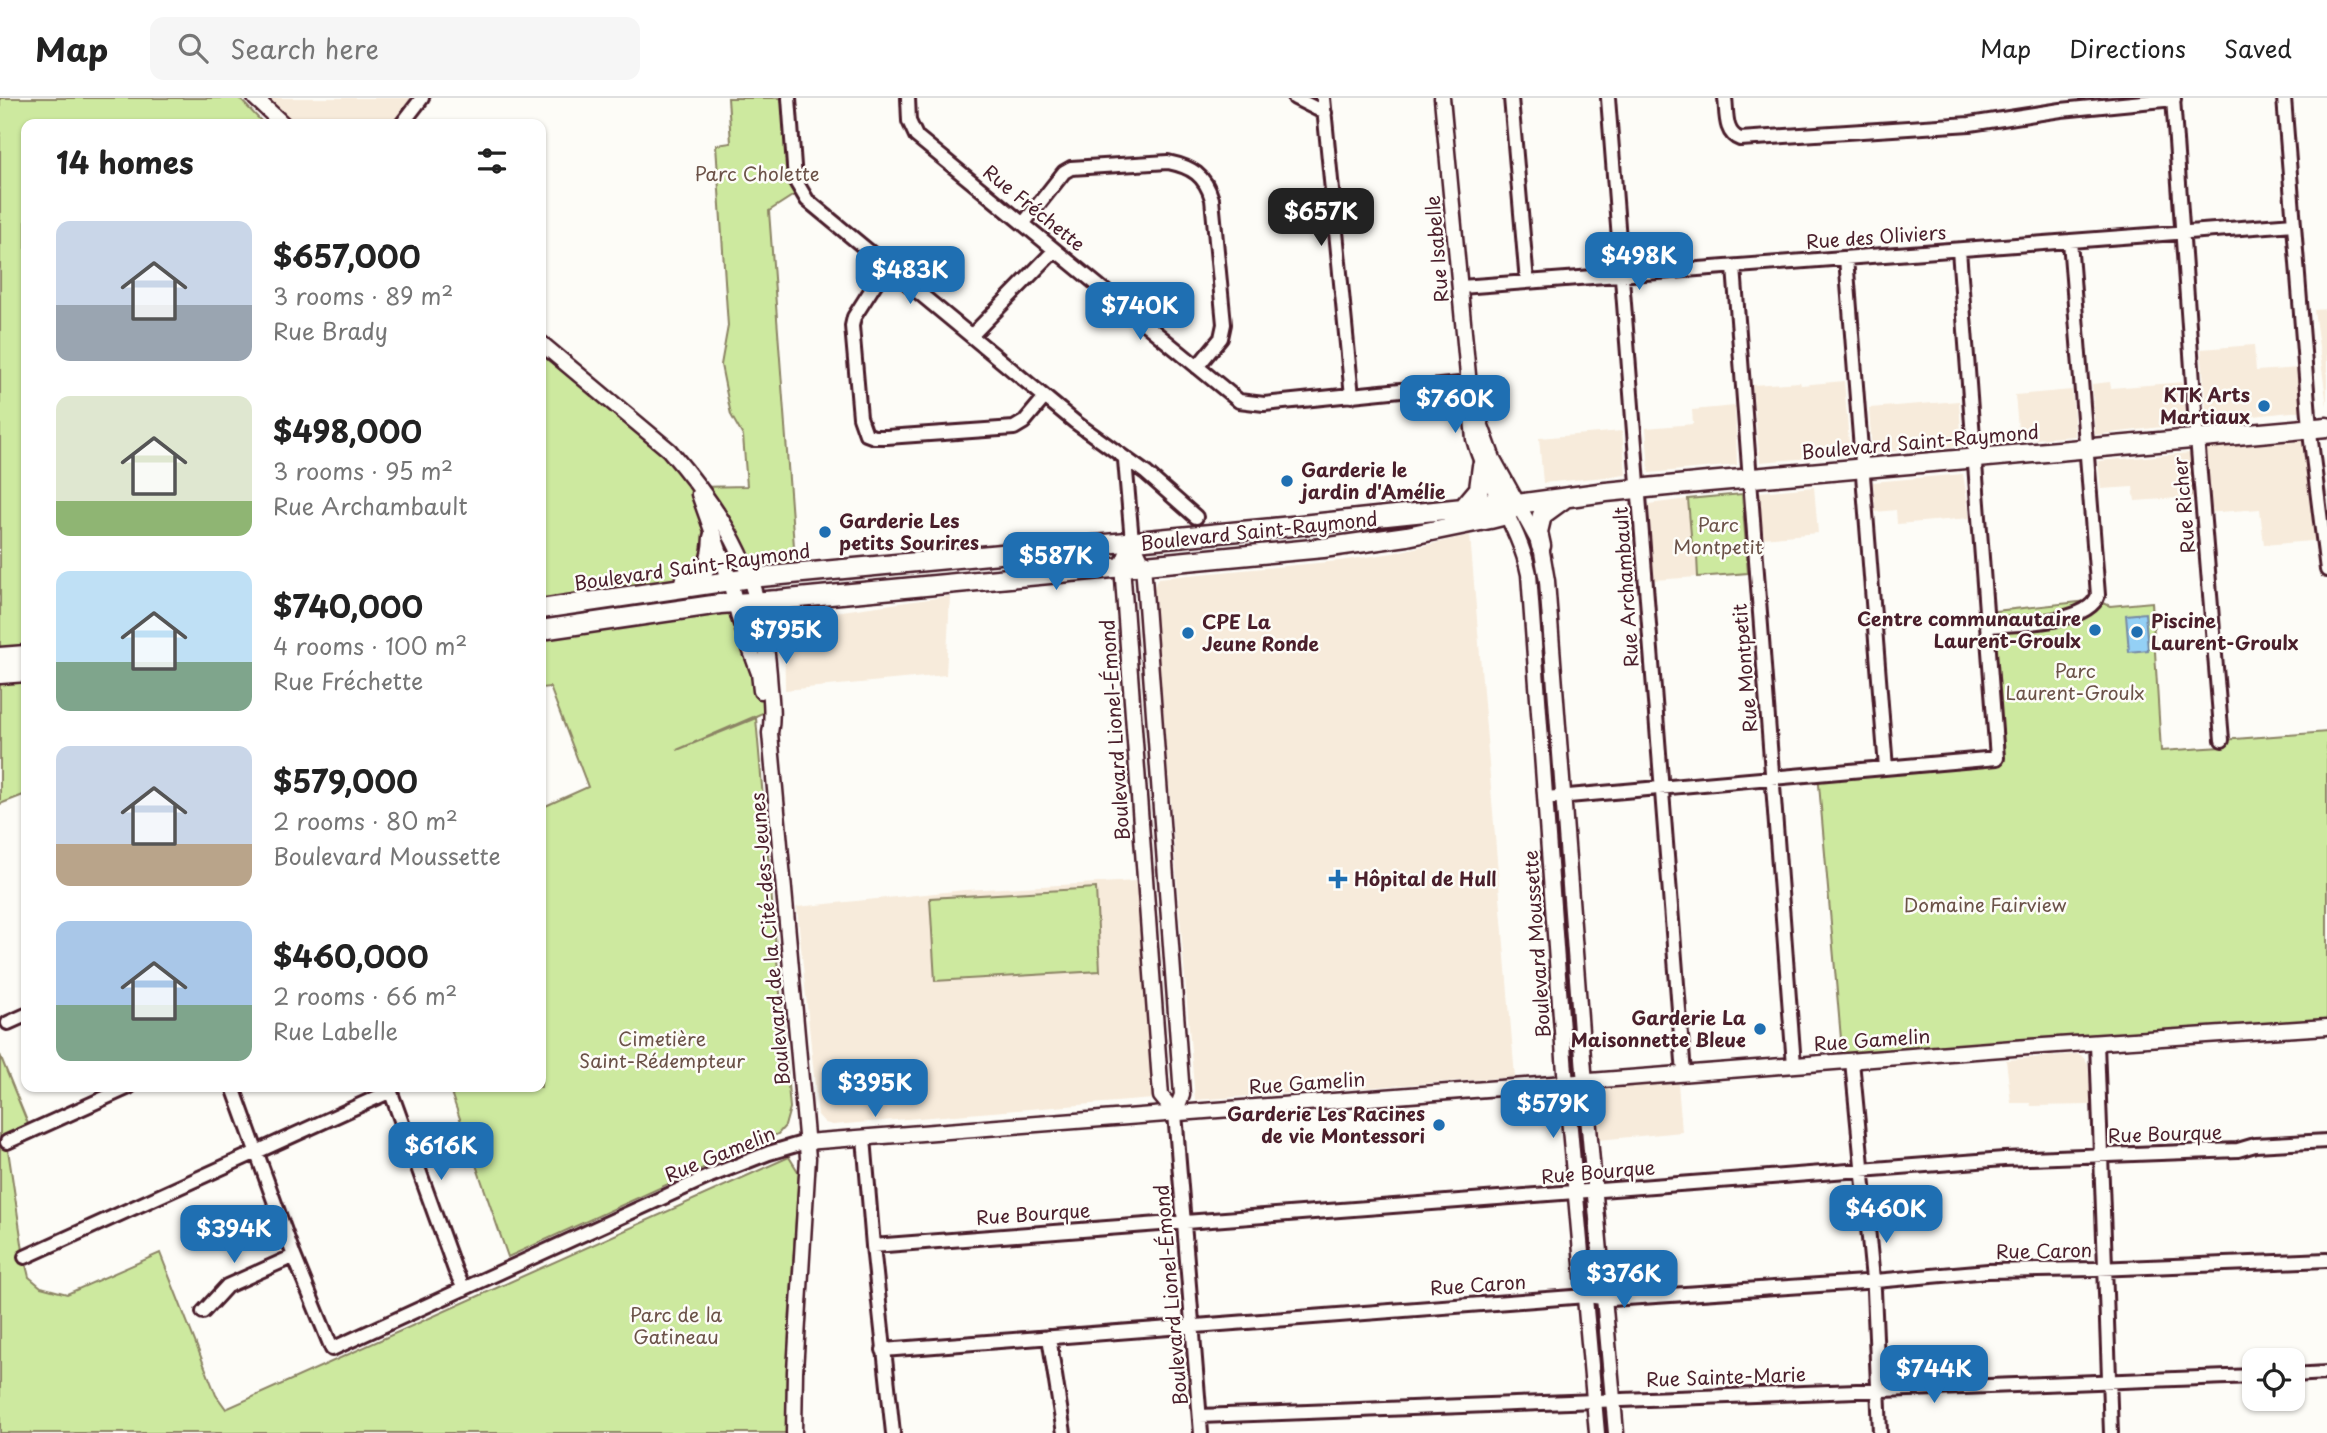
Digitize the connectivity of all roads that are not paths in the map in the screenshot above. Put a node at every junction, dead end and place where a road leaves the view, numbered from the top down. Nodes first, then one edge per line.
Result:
1 (255, 98) edge
2 (422, 98) edge
3 (789, 98) edge
4 (1295, 98) edge
5 (1323, 98) edge
6 (1442, 98) edge
7 (1511, 98) edge
8 (1608, 98) edge
9 (1726, 98) edge
10 (2284, 98) edge
11 (911, 99) edge
12 (2174, 99) edge
13 (2061, 104) edge
14 (1325, 113) junction
15 (278, 119) edge
16 (406, 119) edge
17 (1023, 224) junction
18 (2294, 224) junction
19 (2183, 233) junction
20 (2070, 241) junction
21 (1055, 250) junction
22 (1959, 250) junction
23 (1846, 258) junction
24 (887, 265) junction
25 (1734, 267) junction
26 (1621, 275) junction
27 (1527, 282) junction
28 (1461, 287) junction
29 (972, 335) junction
30 (546, 347) edge
31 (1197, 367) junction
32 (1470, 390) junction
33 (1352, 396) junction
34 (1045, 397) junction
35 (2319, 427) edge
36 (2198, 438) junction
37 (2085, 448) junction
38 (1974, 458) junction
39 (1125, 460) junction
40 (1482, 466) junction
41 (1862, 468) junction
42 (1749, 478) junction
43 (697, 487) junction
44 (1638, 489) junction
45 (1567, 497) junction
46 (1508, 506) junction
47 (1463, 508) junction
48 (1196, 517) dead end
49 (713, 537) junction
50 (1132, 541) junction
51 (2325, 543) edge
52 (1541, 546) junction
53 (1143, 564) junction
54 (1122, 565) junction
55 (2327, 570) edge
56 (750, 578) junction
57 (730, 581) junction
58 (664, 590) junction
59 (757, 601) junction
60 (736, 602) junction
61 (546, 608) edge
62 (1987, 626) junction
63 (546, 630) edge
64 (21, 655) edge
65 (0, 657) edge
66 (21, 672) edge
67 (0, 674) edge
68 (770, 733) junction
69 (2222, 740) dead end
70 (1886, 768) junction
71 (1773, 777) junction
72 (1661, 787) junction
73 (1562, 796) junction
74 (1546, 798) junction
75 (21, 1017) edge
76 (9, 1023) dead end
77 (2327, 1027) edge
78 (2097, 1043) junction
79 (1853, 1061) junction
80 (1794, 1065) junction
81 (1684, 1074) junction
82 (1585, 1081) junction
83 (1566, 1082) junction
84 (118, 1092) edge
85 (235, 1092) edge
86 (383, 1092) edge
87 (391, 1092) edge
88 (1175, 1113) junction
89 (864, 1138) junction
90 (7, 1142) dead end
91 (806, 1142) junction
92 (2327, 1142) edge
93 (256, 1150) junction
94 (2102, 1155) junction
95 (1863, 1170) junction
96 (1594, 1191) junction
97 (1576, 1193) junction
98 (1185, 1222) junction
99 (873, 1246) junction
100 (294, 1256) junction
101 (24, 1257) dead end
102 (2327, 1260) edge
103 (2105, 1269) junction
104 (1872, 1282) junction
105 (464, 1289) junction
106 (1586, 1296) junction
107 (1605, 1300) junction
108 (203, 1312) dead end
109 (1194, 1325) junction
110 (1049, 1337) junction
111 (883, 1350) junction
112 (2327, 1373) edge
113 (2305, 1374) edge
114 (2242, 1376) edge
115 (2109, 1381) junction
116 (1879, 1390) junction
117 (1594, 1401) junction
118 (1614, 1401) junction
119 (1200, 1416) junction
120 (794, 1433) edge
121 (893, 1433) edge
122 (1064, 1433) edge
123 (1201, 1433) edge
124 (1597, 1433) edge
125 (1616, 1433) edge
126 (1880, 1433) edge
127 (2111, 1433) edge

1 - 15 street
2 - 16 street
3 - 24 street
4 - 14 street
5 - 14 street
6 - 28 street, Rue Isabelle
7 - 27 street
8 - 26 street, Rue Archambault
9 - 13 street
10 - 18 street
11 - 17 street, Rue Fréchette
12 - 13 street
12 - 19 street, Rue Richer
14 - 33 street
17 - 21 street, Rue Fréchette
17 - 31 street
18 - 19 street, Rue des Oliviers
18 - 35 street
19 - 20 street, Rue des Oliviers
19 - 36 street, Rue Richer
20 - 22 street, Rue des Oliviers
20 - 37 street
21 - 29 street
21 - 31 street, Rue Fréchette
22 - 23 street, Rue des Oliviers
22 - 38 street
23 - 25 street, Rue des Oliviers
23 - 41 street
24 - 29 street
24 - 34 street
25 - 26 street, Rue des Oliviers
25 - 42 street, Rue Montpetit
26 - 27 street, Rue des Oliviers
26 - 44 street, Rue Archambault
27 - 28 street, Rue des Oliviers
28 - 32 street, Rue Isabelle
29 - 34 street
30 - 43 street, Boulevard de la Cité-des-Jeunes
31 - 33 street, Rue Fréchette
32 - 33 street, Rue Fréchette
32 - 40 street, Rue Isabelle
32 - 46 street, Rue Isabelle
34 - 39 street
35 - 36 main road, Boulevard Saint-Raymond
35 - 51 street
36 - 37 main road, Boulevard Saint-Raymond
36 - 69 street, Rue Richer
37 - 38 main road, Boulevard Saint-Raymond
37 - 62 street
38 - 41 main road, Boulevard Saint-Raymond
38 - 62 street
39 - 48 street
39 - 50 street
40 - 46 street, Rue Isabelle
40 - 47 main road
41 - 42 main road, Boulevard Saint-Raymond
41 - 70 street
42 - 44 main road, Boulevard Saint-Raymond
42 - 71 street, Rue Montpetit
43 - 49 street, Boulevard de la Cité-des-Jeunes
43 - 56 street, Boulevard de la Cité-des-Jeunes
44 - 45 main road, Boulevard Saint-Raymond
44 - 72 street, Rue Archambault
45 - 46 main road, Boulevard Saint-Raymond
45 - 52 main road
46 - 47 main road, Boulevard Saint-Raymond
46 - 52 street, Boulevard Moussette
46 - 53 main road, Boulevard Saint-Raymond
46 - 74 street, Boulevard Moussette
47 - 50 main road, Boulevard Saint-Raymond
49 - 57 street, Boulevard de la Cité-des-Jeunes
49 - 58 main road
50 - 53 street, Boulevard Lionel-Émond
50 - 54 street, Boulevard Lionel-Émond
50 - 56 main road, Boulevard Saint-Raymond
51 - 55 street
52 - 73 street, Boulevard Moussette
53 - 54 main road, Boulevard Saint-Raymond
53 - 88 street, Boulevard Lionel-Émond
54 - 59 main road, Boulevard Saint-Raymond
54 - 88 street, Boulevard Lionel-Émond
56 - 57 main road, Boulevard Saint-Raymond
56 - 59 street, Boulevard de la Cité-des-Jeunes
57 - 58 main road, Boulevard Saint-Raymond
57 - 60 street, Boulevard de la Cité-des-Jeunes
58 - 61 main road, Boulevard Saint-Raymond
59 - 60 main road, Boulevard Saint-Raymond
59 - 68 street, Boulevard de la Cité-des-Jeunes
60 - 63 main road, Boulevard Saint-Raymond
60 - 68 street, Boulevard de la Cité-des-Jeunes
62 - 70 street
64 - 65 main road
66 - 67 main road
68 - 91 street, Boulevard de la Cité-des-Jeunes
70 - 71 street
71 - 72 street
71 - 80 street, Rue Montpetit
72 - 73 street
72 - 81 street, Rue Archambault
73 - 74 street
73 - 82 street, Boulevard Moussette
74 - 83 street, Boulevard Moussette
75 - 76 street
77 - 78 street, Rue Gamelin
78 - 79 street, Rue Gamelin
78 - 94 street
79 - 80 street, Rue Gamelin
79 - 95 street
80 - 81 street, Rue Gamelin
81 - 82 street, Rue Gamelin
82 - 83 street, Rue Gamelin
82 - 96 street, Boulevard Moussette
83 - 88 street, Rue Gamelin
83 - 97 street, Boulevard Moussette
84 - 90 street
85 - 93 street
86 - 93 street
87 - 105 street
88 - 89 street, Rue Gamelin
88 - 98 street, Boulevard Lionel-Émond
89 - 91 street, Rue Gamelin
89 - 99 street
91 - 105 street, Rue Gamelin
91 - 120 street, Boulevard de la Cité-des-Jeunes
92 - 94 street, Rue Bourque
93 - 100 street
93 - 101 street
94 - 95 street, Rue Bourque
94 - 103 street
95 - 96 street, Rue Bourque
95 - 104 street
96 - 97 street, Rue Bourque
96 - 107 street, Boulevard Moussette
97 - 98 street, Rue Bourque
97 - 106 street, Boulevard Moussette
98 - 99 street, Rue Bourque
98 - 109 street, Boulevard Lionel-Émond
99 - 111 street
100 - 105 street, Rue Gamelin
100 - 108 street
102 - 103 street, Rue Caron
103 - 104 street, Rue Caron
103 - 115 street
104 - 107 street, Rue Caron
104 - 116 street
106 - 107 street, Rue Caron
106 - 109 street, Rue Caron
106 - 117 street, Boulevard Moussette
107 - 118 street, Boulevard Moussette
109 - 110 street, Rue Caron
109 - 119 street, Boulevard Lionel-Émond
110 - 111 street, Rue Caron
110 - 122 street
111 - 121 street
112 - 113 street
114 - 115 street, Rue Sainte-Marie
115 - 116 street, Rue Sainte-Marie
115 - 127 street
116 - 118 street, Rue Sainte-Marie
116 - 126 street
117 - 118 street, Rue Sainte-Marie
117 - 119 street, Rue Sainte-Marie
117 - 124 street, Boulevard Moussette
118 - 125 street, Boulevard Moussette
119 - 123 street, Boulevard Lionel-Émond

